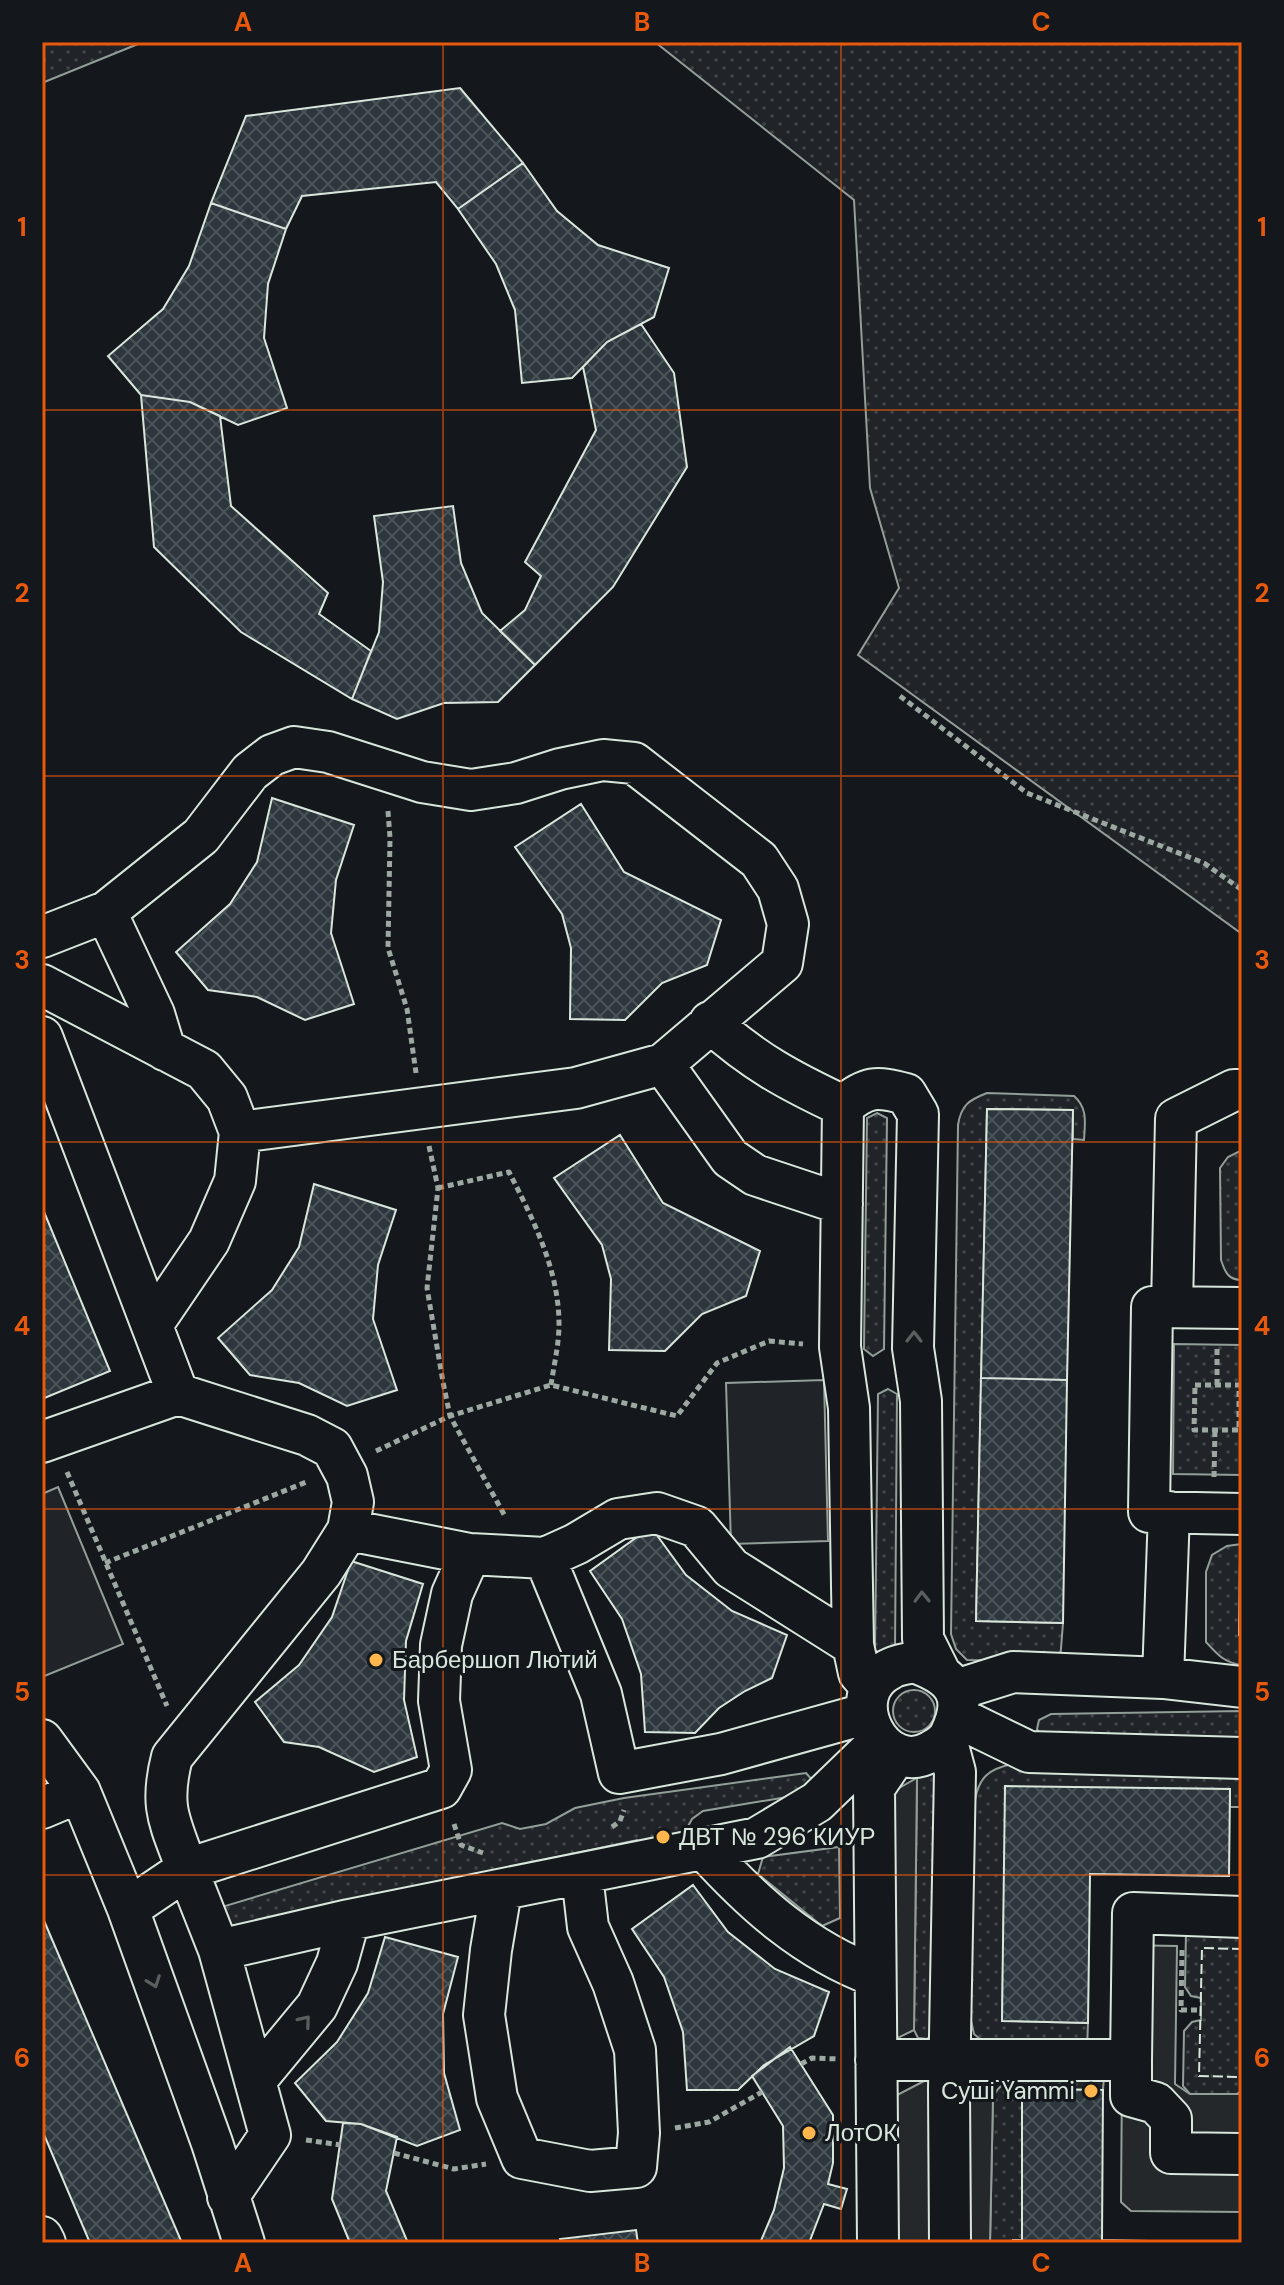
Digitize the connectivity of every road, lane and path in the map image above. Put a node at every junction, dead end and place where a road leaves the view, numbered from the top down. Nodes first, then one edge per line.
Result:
1 (900, 696) dead end
2 (385, 770) junction
3 (1242, 890) edge
4 (106, 912) junction
5 (42, 937) edge
6 (42, 985) edge
7 (710, 1022) junction
8 (42, 1037) edge
9 (165, 1050) junction
10 (663, 1064) junction
11 (1242, 1090) edge
12 (843, 1106) junction
13 (421, 1109) junction
14 (240, 1132) junction
15 (438, 1188) junction
16 (842, 1204) junction
17 (1172, 1307) junction
18 (1242, 1308) edge
19 (152, 1325) junction
20 (840, 1347) junction
21 (551, 1385) junction
22 (178, 1394) junction
23 (1241, 1411) edge
24 (450, 1416) junction
25 (1215, 1430) junction
26 (47, 1440) edge
27 (342, 1467) junction
28 (1169, 1512) junction
29 (1228, 1513) edge
30 (348, 1530) junction
31 (470, 1554) junction
32 (542, 1558) junction
33 (105, 1563) junction
34 (853, 1645) junction
35 (1163, 1678) junction
36 (1242, 1687) edge
37 (950, 1705) junction
38 (878, 1724) junction
39 (42, 1740) edge
40 (183, 1743) junction
41 (1242, 1758) edge
42 (80, 1792) junction
43 (42, 1808) edge
44 (704, 1849) junction
45 (187, 1869) junction
46 (582, 1875) junction
47 (501, 1891) junction
48 (128, 1909) junction
49 (1182, 1915) junction
50 (1242, 1917) edge
51 (349, 1920) junction
52 (219, 1950) junction
53 (875, 1976) junction
54 (1201, 2010) dead end
55 (876, 2060) junction
56 (1131, 2060) junction
57 (949, 2061) junction
58 (255, 2081) junction
59 (762, 2092) dead end
60 (639, 2133) junction
61 (394, 2153) dead end
62 (1242, 2154) edge
63 (522, 2158) junction
64 (228, 2197) junction
65 (42, 2237) edge
66 (45, 2243) edge
67 (244, 2243) edge
68 (878, 2243) edge
69 (950, 2243) edge

1 - 3 path
2 - 4 street
2 - 7 street
2 - 13 path
4 - 5 street
4 - 9 street
6 - 9 street
7 - 10 street
7 - 12 street
8 - 19 street
9 - 14 street
10 - 13 street
10 - 16 street
11 - 17 street
12 - 16 street
37 -> 12 street
13 - 14 street
13 - 15 path
14 - 19 street
15 - 21 path
15 - 24 path
16 - 20 street
17 - 18 street
17 - 28 street
19 - 22 street
20 - 21 path
20 - 34 street
21 - 24 path
22 - 26 street
22 - 27 street
23 - 25 path
23 - 25 path
24 - 27 path
24 - 32 path
25 - 29 path
26 - 33 path
27 - 30 street
27 - 33 path
28 - 29 street
28 - 35 street
30 - 31 street
30 - 40 street
31 - 32 street
31 - 45 street
32 - 34 street
32 - 38 street
33 - 40 path
34 - 38 street
35 - 36 street
35 - 37 street
37 - 38 street
37 - 38 street
37 - 41 street
37 - 57 street
38 - 44 street
38 - 53 street
39 - 42 street
40 - 45 street
42 - 43 street
42 - 48 street
44 - 46 street
44 - 53 street
45 - 48 street
45 - 52 street
46 - 47 street
46 - 60 street
47 - 51 street
47 - 63 street
48 -> 64 street
49 - 50 street
49 - 54 path
49 - 56 street
51 - 52 street
58 -> 51 street
52 - 58 street
53 - 55 street
55 - 57 street
55 - 68 street
56 - 57 street
56 - 62 street
57 - 69 street
58 - 64 street
59 - 60 path
60 - 63 street
61 - 63 path
64 - 67 street
65 - 66 street

